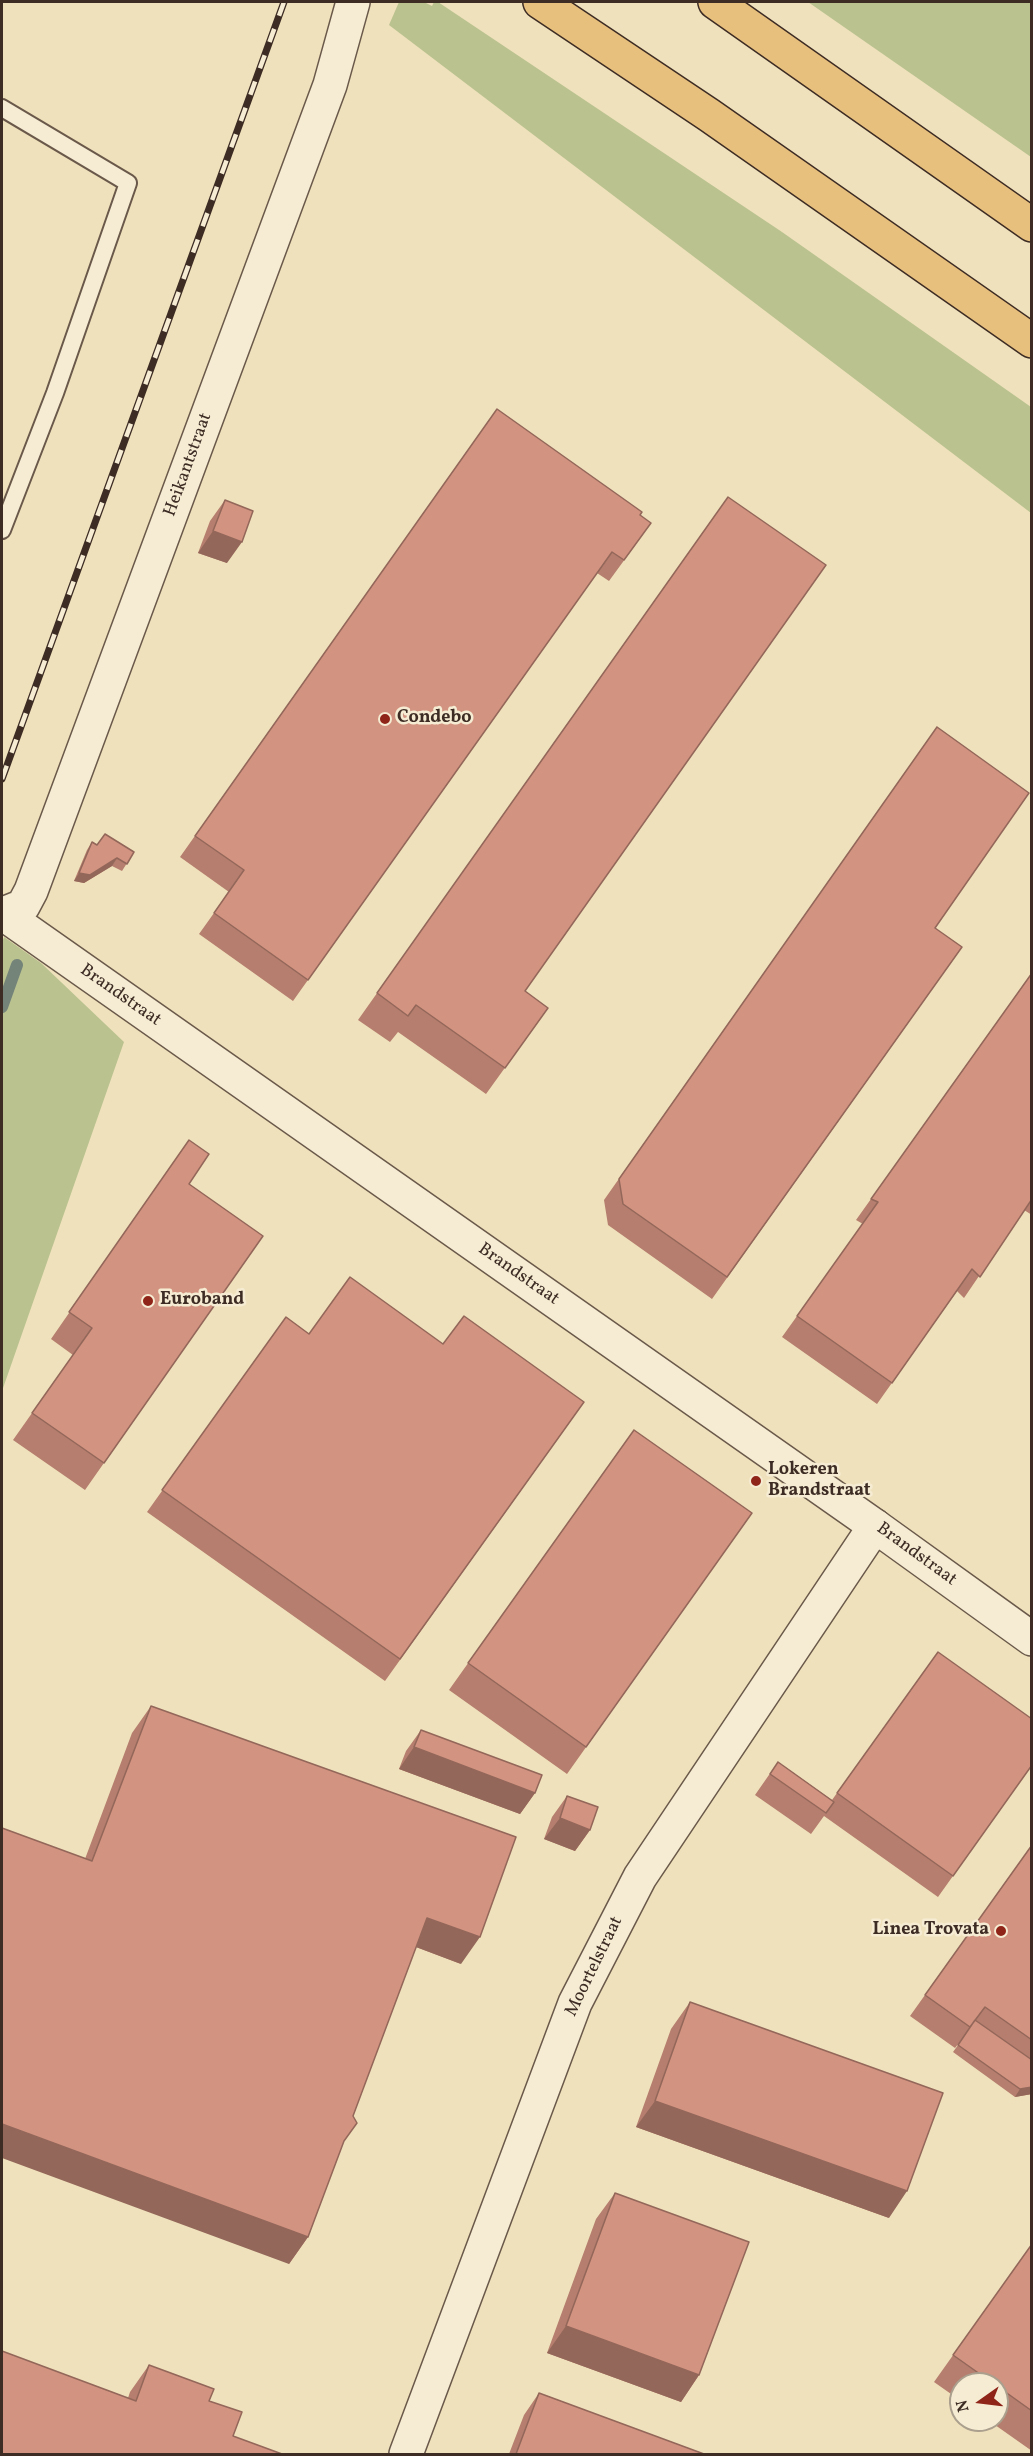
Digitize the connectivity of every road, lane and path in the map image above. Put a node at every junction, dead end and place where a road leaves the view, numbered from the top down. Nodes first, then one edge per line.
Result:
1 (353, 2) edge
2 (540, 2) edge
3 (715, 2) edge
4 (2, 108) edge
5 (1032, 225) edge
6 (1032, 340) edge
7 (2, 530) edge
8 (2, 913) edge
9 (875, 1526) junction
10 (1032, 1639) edge
11 (406, 2454) edge

1 - 8 street, Heikantstraat
2 - 6 highway
3 - 5 highway
4 - 7 lane
8 - 9 street, Brandstraat
9 - 10 street, Brandstraat
9 - 11 street, Moortelstraat

